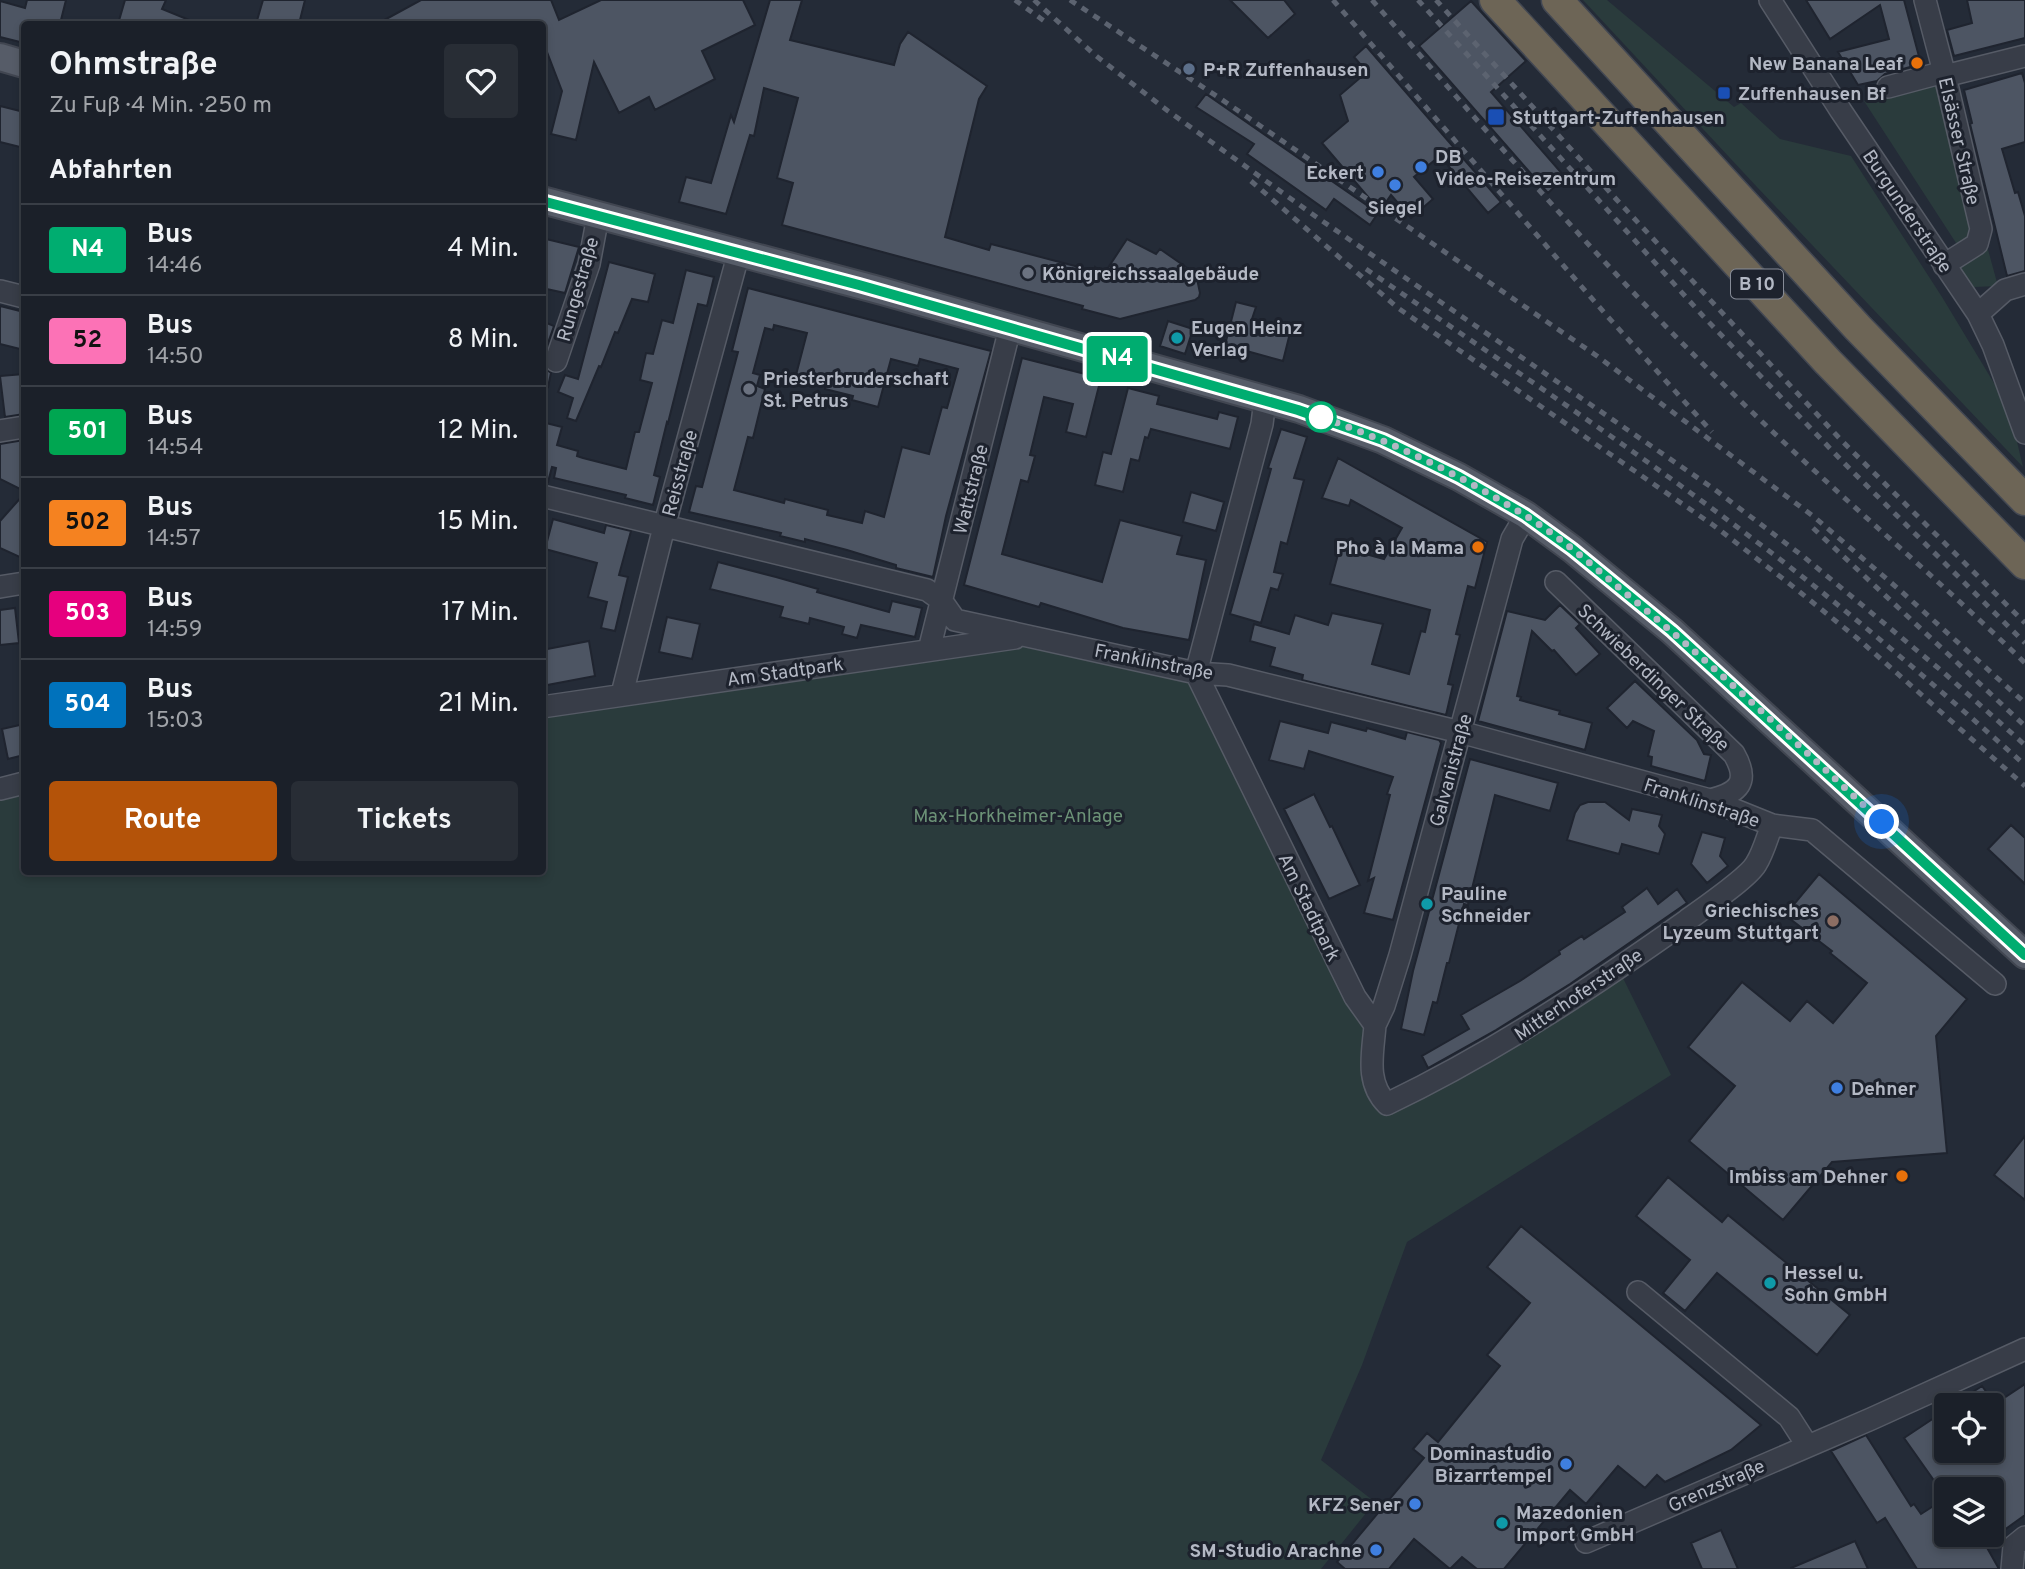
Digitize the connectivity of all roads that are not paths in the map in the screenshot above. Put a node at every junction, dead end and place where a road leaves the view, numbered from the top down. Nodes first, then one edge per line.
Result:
1 (1495, 0) edge
2 (1557, 0) edge
3 (1770, 0) edge
4 (1925, 0) edge
5 (2025, 56) edge
6 (0, 57) edge
7 (21, 63) edge
8 (1945, 74) junction
9 (1888, 87) dead end
10 (546, 202) edge
11 (598, 216) junction
12 (739, 252) junction
13 (1944, 265) junction
14 (2025, 284) edge
15 (0, 291) edge
16 (21, 296) edge
17 (1978, 314) junction
18 (1010, 328) junction
19 (556, 361) dead end
20 (1265, 400) junction
21 (21, 428) edge
22 (0, 431) edge
23 (2025, 433) edge
24 (546, 497) edge
25 (2025, 500) edge
26 (1525, 515) junction
27 (664, 527) junction
28 (2025, 564) edge
29 (1556, 582) dead end
30 (21, 584) edge
31 (0, 587) edge
32 (942, 600) junction
33 (1029, 636) junction
34 (929, 650) junction
35 (1196, 673) junction
36 (622, 694) junction
37 (546, 707) edge
38 (1460, 732) junction
39 (21, 784) edge
40 (0, 789) edge
41 (1710, 800) junction
42 (1772, 825) junction
43 (2025, 955) edge
44 (1995, 984) dead end
45 (1375, 1025) junction
46 (1638, 1292) dead end
47 (2025, 1349) edge
48 (1807, 1445) junction
49 (2025, 1536) edge
50 (1586, 1542) dead end
51 (2012, 1569) edge

1 - 28 highway, B 10
2 - 25 highway, B 10
3 - 13 street, Burgunderstraße
4 - 8 street, Elsässer Straße
5 - 8 street
6 - 7 main road
8 - 9 street
8 - 13 street, Elsässer Straße
10 - 11 main road, Schwieberdinger Straße
11 - 12 main road, Schwieberdinger Straße
11 - 19 street, Rungestraße
12 - 18 main road, Schwieberdinger Straße
12 - 27 street, Reisstraße
13 - 17 street, Burgunderstraße
14 - 17 street
15 - 16 street
17 - 23 street, Burgunderstraße
18 - 20 main road, Schwieberdinger Straße
18 - 32 street, Wattstraße
20 - 26 main road, Schwieberdinger Straße
20 - 35 street
21 - 22 street
24 - 27 street, Franklinstraße
26 - 38 street, Galvanistraße
26 - 43 main road, Schwieberdinger Straße
27 - 32 street, Franklinstraße
27 - 36 street, Reisstraße
29 - 41 street, Schwieberdinger Straße
30 - 31 street
32 - 33 street, Franklinstraße
32 - 34 street, Wattstraße
33 - 34 street, Am Stadtpark
33 - 35 street, Franklinstraße
34 - 36 street, Am Stadtpark
35 - 38 street, Franklinstraße
35 - 45 street, Am Stadtpark
36 - 37 street, Am Stadtpark
38 - 41 street, Franklinstraße
38 - 45 street, Galvanistraße
39 - 40 street
41 - 42 street, Franklinstraße
42 - 44 street
42 - 45 street, Mitterhoferstraße
46 - 48 street
47 - 48 street, Grenzstraße
48 - 50 street, Grenzstraße
49 - 51 street

